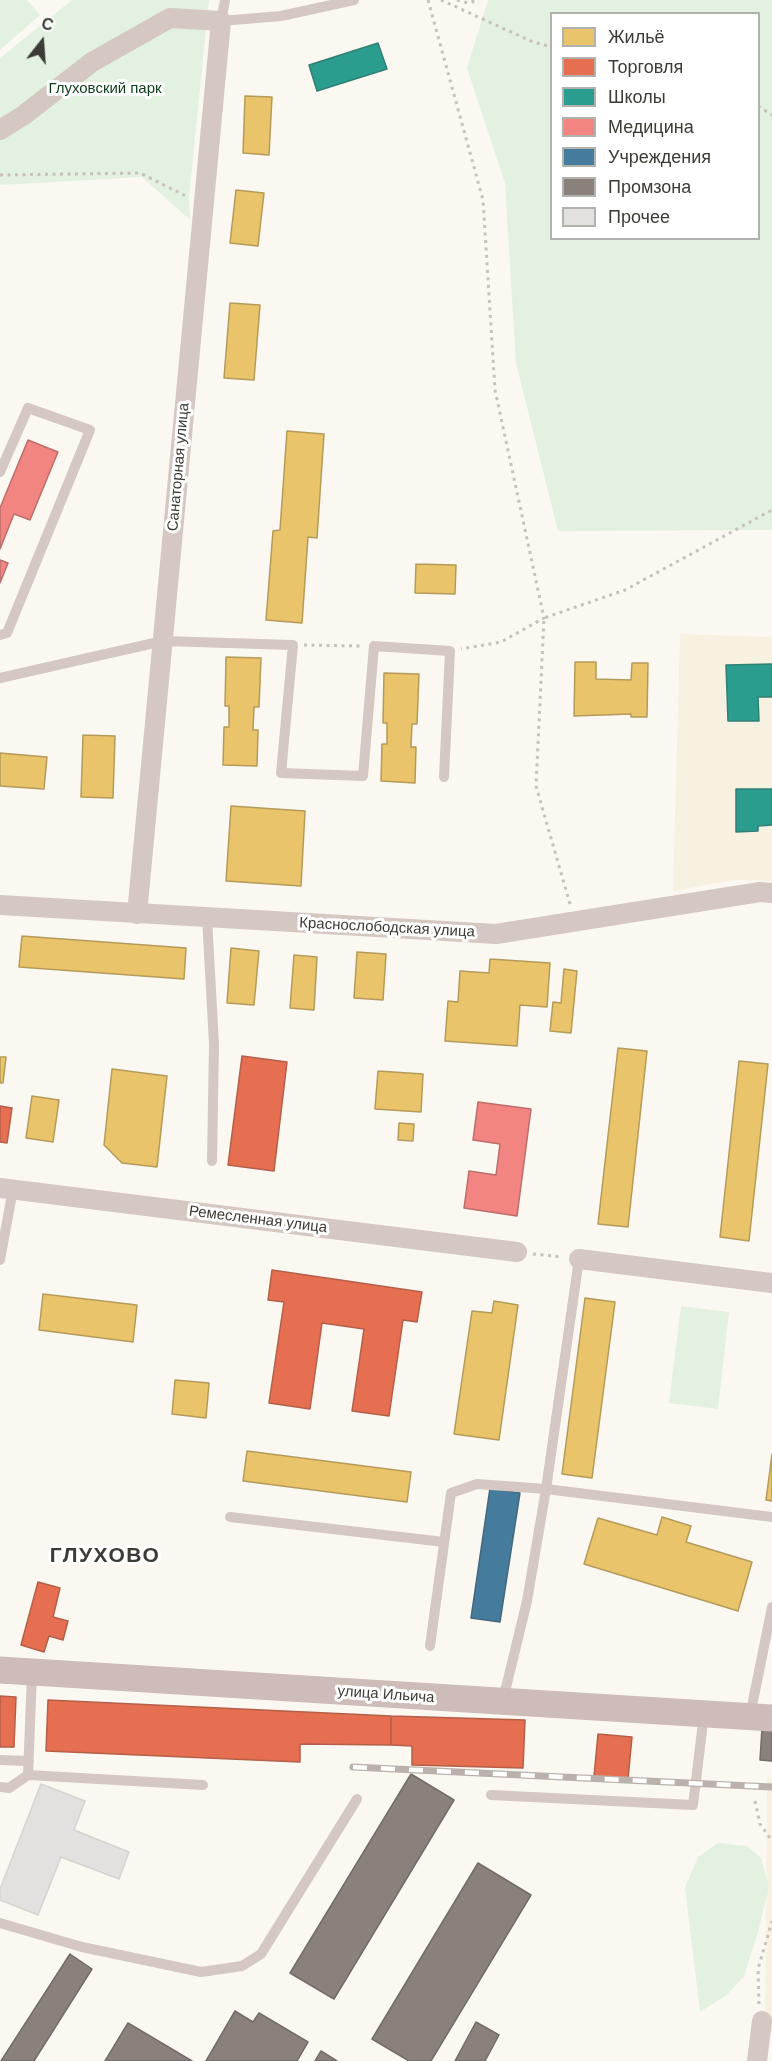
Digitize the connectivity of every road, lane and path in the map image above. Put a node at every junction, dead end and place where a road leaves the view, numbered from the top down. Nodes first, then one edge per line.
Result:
1 (225, 0) edge
2 (354, 0) edge
3 (428, 0) edge
4 (441, 0) edge
5 (457, 0) edge
6 (479, 0) edge
7 (221, 21) junction
8 (550, 46) edge
9 (760, 107) edge
10 (772, 116) edge
11 (0, 130) edge
12 (0, 175) edge
13 (204, 206) junction
14 (0, 472) edge
15 (772, 510) edge
16 (544, 618) junction
17 (0, 635) edge
18 (163, 641) junction
19 (292, 645) junction
20 (374, 646) junction
21 (450, 651) junction
22 (0, 678) edge
23 (444, 777) dead end
24 (772, 893) edge
25 (0, 905) edge
26 (137, 914) junction
27 (207, 918) junction
28 (574, 921) junction
29 (212, 1161) dead end
30 (7, 1189) edge
31 (517, 1252) joint
32 (579, 1259) junction
33 (0, 1260) edge
34 (772, 1283) edge
35 (546, 1489) junction
36 (230, 1517) dead end
37 (772, 1517) edge
38 (444, 1542) junction
39 (772, 1607) edge
40 (430, 1646) dead end
41 (0, 1670) edge
42 (32, 1673) junction
43 (503, 1703) junction
44 (704, 1714) junction
45 (761, 1718) edge
46 (0, 1760) edge
47 (29, 1761) junction
48 (28, 1775) junction
49 (203, 1785) dead end
50 (0, 1787) edge
51 (491, 1795) dead end
52 (357, 1799) dead end
53 (755, 1801) dead end
54 (772, 1841) edge
55 (772, 1921) edge
56 (0, 1923) edge
57 (762, 2021) joint
58 (757, 2061) edge

1 - 7 lane
2 - 7 lane
3 - 16 path
4 - 8 path
5 - 6 path
7 - 11 street
7 - 13 street, Санаторная улица
9 - 10 path
12 - 13 path
13 - 18 street, Санаторная улица
14 - 17 lane
15 - 16 path
16 - 21 path
16 - 28 path
18 - 19 lane
18 - 22 lane
18 - 26 street, Санаторная улица
19 - 20 path
19 - 20 lane
20 - 21 lane
21 - 23 lane
24 - 28 street, Краснослободская улица
25 - 26 street, Краснослободская улица
26 - 27 street, Краснослободская улица
27 - 28 street, Краснослободская улица
27 - 29 lane
30 - 31 street, Ремесленная улица
30 - 33 lane
31 - 32 path
32 - 34 street
32 - 35 lane
35 - 37 lane
35 - 38 lane
35 - 43 lane
36 - 38 lane
38 - 40 lane
39 - 45 lane
41 - 42 main road, улица Ильича
42 - 43 main road, улица Ильича
42 - 47 lane
43 - 44 main road, улица Ильича
44 - 45 main road, улица Ильича
44 - 51 lane
46 - 47 lane
47 - 48 lane
48 - 49 lane
48 - 50 lane
52 - 56 lane
53 - 54 path
55 - 57 path
57 - 58 street

